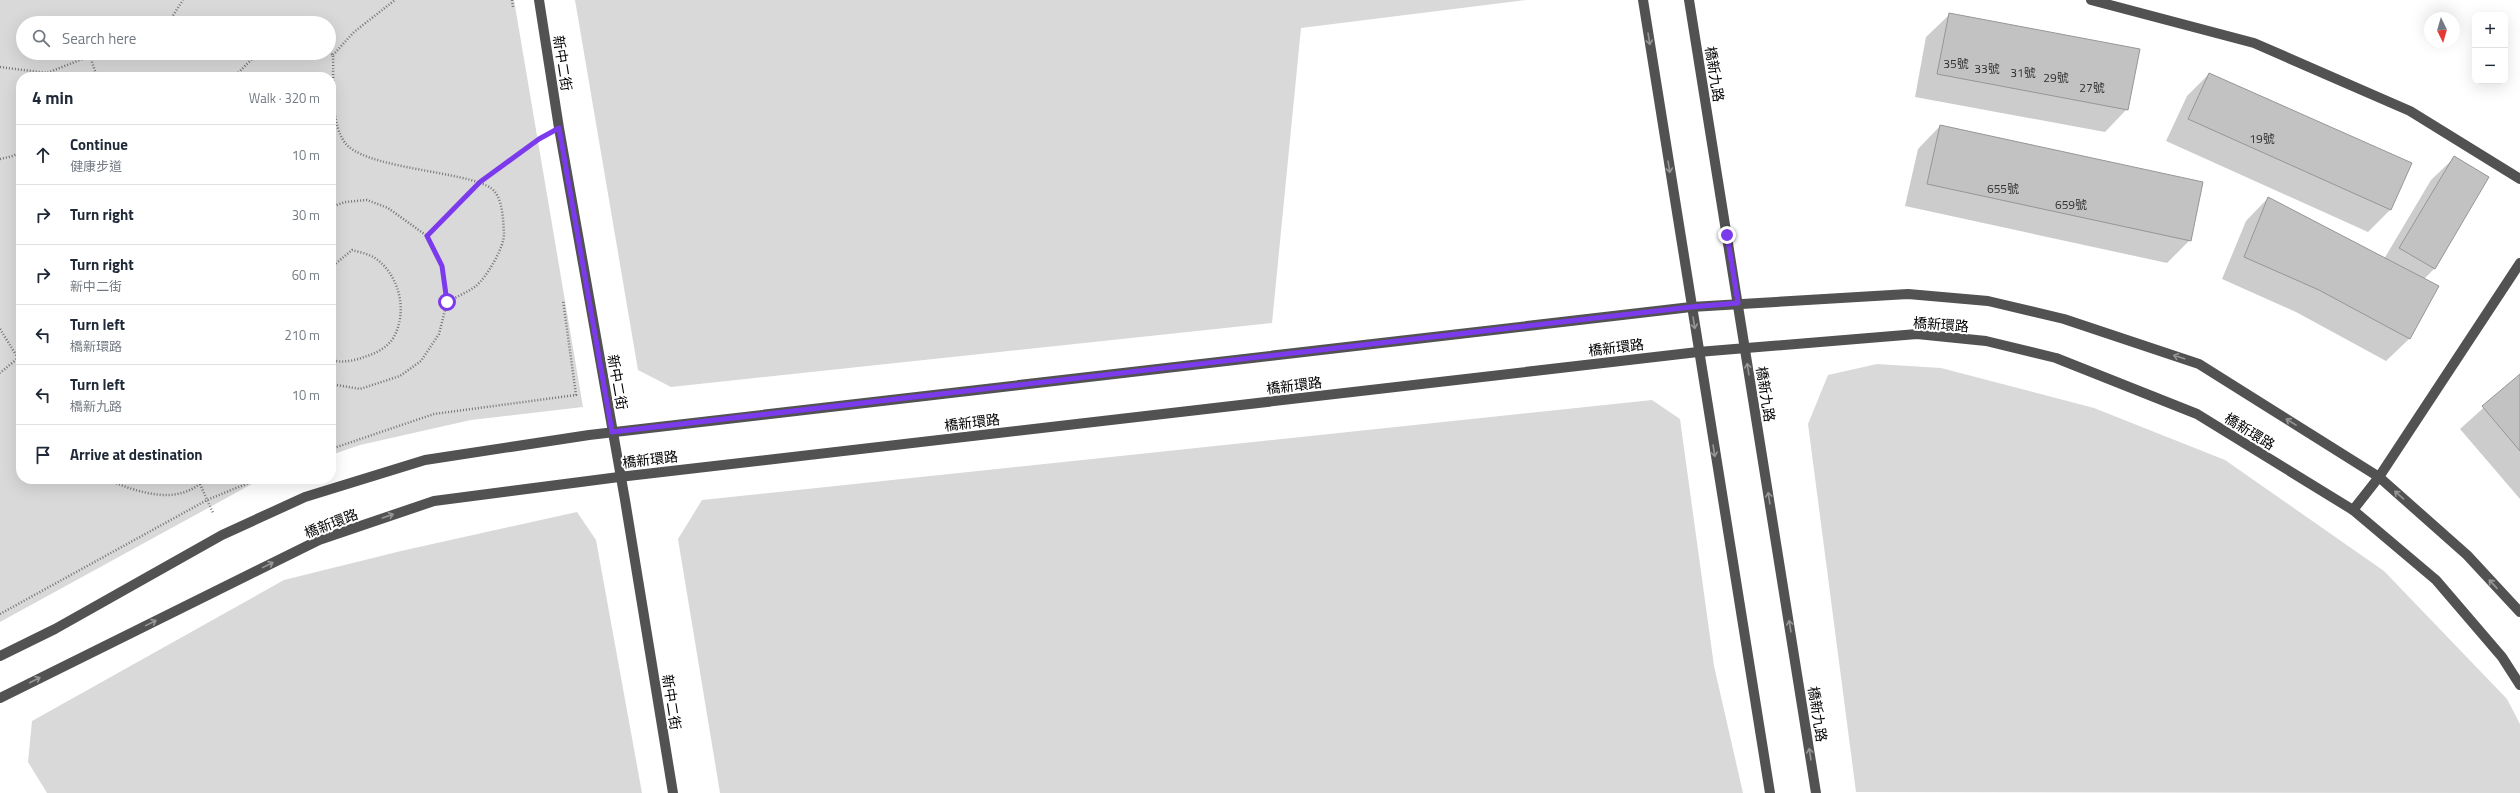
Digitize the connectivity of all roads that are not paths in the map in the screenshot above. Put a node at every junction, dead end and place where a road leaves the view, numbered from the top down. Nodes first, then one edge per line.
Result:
1 (539, 0) edge
2 (1642, 0) edge
3 (1688, 0) edge
4 (2091, 0) edge
5 (2520, 179) edge
6 (2520, 263) edge
7 (1738, 303) junction
8 (1691, 307) junction
9 (1745, 348) junction
10 (1698, 352) junction
11 (612, 432) junction
12 (619, 477) junction
13 (2379, 477) junction
14 (2353, 510) junction
15 (2520, 612) edge
16 (0, 656) edge
17 (2520, 685) edge
18 (0, 698) edge
19 (673, 793) edge
20 (1770, 793) edge
21 (1816, 793) edge

1 - 11 street, 新中二街
2 -> 8 street
3 - 7 street, 橋新九路
4 - 5 street
6 - 13 street
7 - 8 street, 橋新環路
7 - 9 street, 橋新九路
13 -> 7 street, 橋新環路
8 -> 10 street
8 - 11 street, 橋新環路
9 - 10 street, 橋新環路
9 - 14 street, 橋新環路
21 -> 9 street, 橋新九路
10 - 12 street, 橋新環路
10 -> 20 street
11 - 12 street, 新中二街
11 - 16 street, 橋新環路
18 -> 12 street, 橋新環路
12 - 19 street, 新中二街
13 - 14 street
15 -> 13 street, 橋新環路
14 - 17 street, 橋新環路

